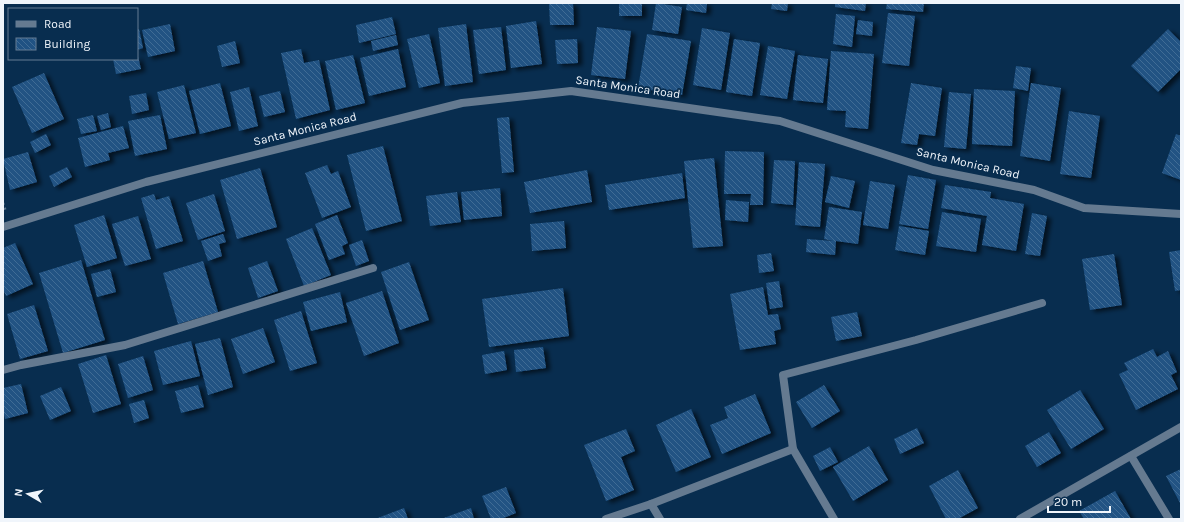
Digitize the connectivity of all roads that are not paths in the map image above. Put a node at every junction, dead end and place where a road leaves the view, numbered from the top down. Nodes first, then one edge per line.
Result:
1 (1181, 214) edge
2 (3, 227) edge
3 (373, 268) dead end
4 (1042, 304) dead end
5 (3, 370) edge
6 (1181, 427) edge
7 (793, 449) junction
8 (1131, 456) junction
9 (651, 504) junction
10 (606, 519) edge
11 (660, 519) edge
12 (834, 519) edge
13 (1020, 519) edge
14 (1169, 519) edge

1 - 2 street, Santa Monica Road
3 - 5 street
4 - 7 street
6 - 8 street
7 - 9 street
7 - 12 street
8 - 13 street
8 - 14 street
9 - 10 street
9 - 11 street

